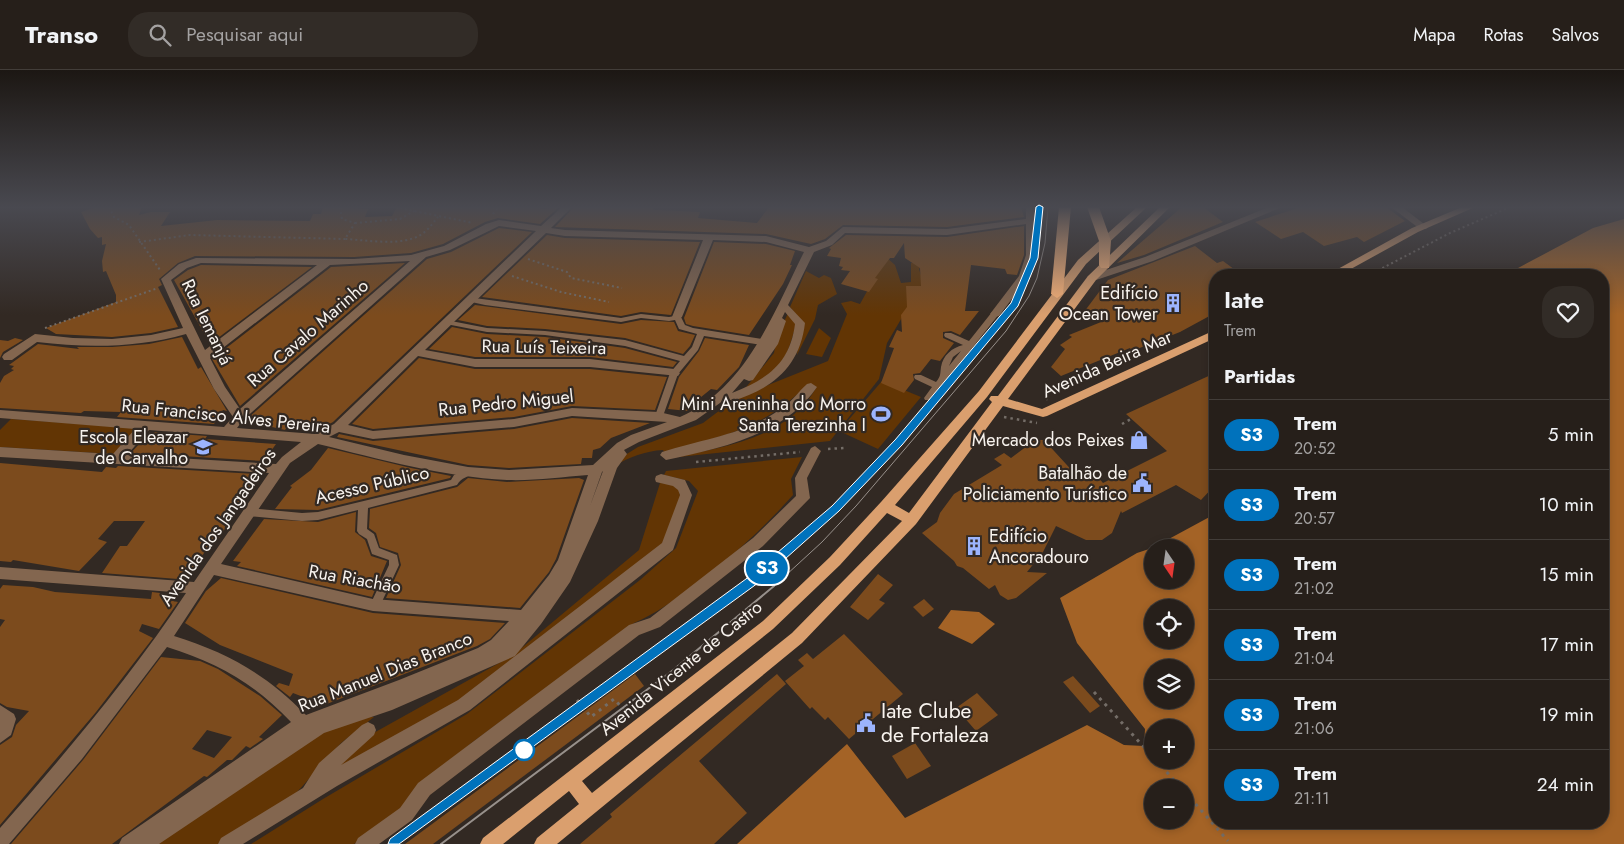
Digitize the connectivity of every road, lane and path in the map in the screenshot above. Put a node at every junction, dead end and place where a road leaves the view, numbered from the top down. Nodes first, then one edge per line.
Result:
1 (140, 243) edge
2 (458, 243) edge
3 (529, 243) edge
4 (707, 243) edge
5 (782, 243) edge
6 (829, 243) edge
7 (1030, 243) edge
8 (1061, 243) edge
9 (1103, 243) edge
10 (1105, 243) edge
11 (1128, 243) edge
12 (1188, 243) edge
13 (1392, 243) edge
14 (1429, 243) edge
15 (810, 250) junction
16 (422, 256) junction
17 (516, 256) junction
18 (327, 262) junction
19 (1105, 265) junction
20 (1343, 269) edge
21 (1380, 269) edge
22 (803, 272) dead end
23 (498, 273) junction
24 (1092, 278) junction
25 (168, 282) junction
26 (622, 288) dead end
27 (1057, 294) junction
28 (470, 299) junction
29 (609, 302) dead end
30 (787, 308) junction
31 (995, 314) joint
32 (677, 317) junction
33 (446, 322) junction
34 (189, 330) junction
35 (701, 334) junction
36 (948, 335) dead end
37 (1209, 337) edge
38 (33, 338) junction
39 (762, 342) junction
40 (971, 345) junction
41 (415, 352) junction
42 (8, 357) dead end
43 (204, 357) junction
44 (682, 359) junction
45 (674, 372) junction
46 (918, 377) dead end
47 (938, 386) junction
48 (811, 387) dead end
49 (983, 394) junction
50 (732, 397) junction
51 (928, 398) dead end
52 (1001, 401) junction
53 (0, 414) edge
54 (660, 416) junction
55 (239, 417) junction
56 (1131, 419) dead end
57 (678, 421) junction
58 (1122, 424) dead end
59 (146, 425) junction
60 (338, 428) junction
61 (229, 430) junction
62 (317, 439) junction
63 (844, 448) dead end
64 (815, 451) junction
65 (0, 452) edge
66 (666, 455) dead end
67 (116, 459) junction
68 (693, 462) dead end
69 (280, 469) junction
70 (596, 470) junction
71 (468, 472) junction
72 (661, 479) dead end
73 (886, 506) junction
74 (363, 507) junction
75 (248, 512) junction
76 (911, 520) junction
77 (211, 568) junction
78 (0, 573) edge
79 (197, 588) junction
80 (375, 606) junction
81 (524, 616) junction
82 (164, 638) junction
83 (1094, 692) dead end
84 (577, 700) dead end
85 (0, 712) edge
86 (630, 716) dead end
87 (303, 723) junction
88 (368, 730) dead end
89 (2, 733) edge
90 (1144, 747) edge
91 (1164, 769) edge
92 (1173, 779) edge
93 (572, 780) junction
94 (307, 796) junction
95 (1194, 802) edge
96 (592, 806) junction
97 (1209, 819) edge
98 (1217, 829) edge
99 (0, 841) edge
100 (1228, 841) dead end
101 (128, 844) edge
102 (144, 844) edge
103 (227, 844) edge
104 (364, 844) edge
105 (488, 844) edge
106 (544, 844) edge

1 - 25 path
2 - 16 street
3 - 17 street, Avenida dos Jangadeiros
4 - 32 street
5 - 15 street
6 - 15 street
7 - 31 street
8 - 27 highway
9 - 27 main road, Avenida Vicente de Castro
10 - 19 highway
11 - 19 main road
12 - 24 street
13 - 20 main road
14 - 21 path
15 - 39 street, Rua Manuel Dias Branco
16 - 18 street
16 - 55 street, Rua Cavalo Marinho
17 - 23 street, Avenida dos Jangadeiros
17 - 26 path
18 - 25 street
18 - 43 street
19 - 24 main road
22 - 30 street
23 - 28 street, Avenida dos Jangadeiros
23 - 29 path
24 - 52 main road
25 - 34 street, Rua Iemanjá
25 - 38 path
27 - 49 main road, Avenida Vicente de Castro
28 - 32 lane
28 - 33 street, Avenida dos Jangadeiros
30 - 50 street
30 - 50 street
31 - 40 lane
32 - 35 lane
33 - 41 street, Avenida dos Jangadeiros
33 - 44 lane
34 - 38 street
34 - 43 street, Rua Iemanjá
35 - 39 lane
35 - 44 lane
36 - 40 lane
37 - 52 main road, Avenida Beira Mar
38 - 42 street
39 - 57 street, Rua Manuel Dias Branco
40 - 47 lane
41 - 45 street, Rua Luís Teixeira
41 - 60 street, Avenida dos Jangadeiros
43 - 55 street, Rua Iemanjá
44 - 45 lane
45 - 54 lane
46 - 47 lane
47 - 51 lane
48 - 66 street
49 - 52 main road, Avenida Beira Mar
49 - 73 main road, Avenida Vicente de Castro
50 - 102 street
52 - 76 main road
53 - 59 street, Rua Francisco Alves Pereira
54 - 57 street, Rua Pedro Miguel
54 - 60 street, Rua Pedro Miguel
55 - 61 street
56 - 58 path
57 - 70 street, Rua Manuel Dias Branco
59 - 61 street, Rua Francisco Alves Pereira
59 - 67 street
60 - 62 street, Avenida dos Jangadeiros
61 - 62 street, Rua Francisco Alves Pereira
62 - 69 street, Avenida dos Jangadeiros
62 - 71 street, Rua Francisco Alves Pereira
63 - 64 path
64 - 68 path
64 - 104 street
65 - 67 street
67 - 69 street
69 - 75 street, Avenida dos Jangadeiros
70 - 71 street, Rua Francisco Alves Pereira
70 - 81 street, Rua Manuel Dias Branco
71 - 74 lane, Acesso Público
72 - 94 street
73 - 76 main road
73 - 93 main road, Avenida Vicente de Castro
74 - 75 lane, Acesso Público
74 - 80 lane
75 - 77 street, Avenida dos Jangadeiros
76 - 96 main road
77 - 79 street, Avenida dos Jangadeiros
77 - 80 street, Rua Riachão
78 - 79 street
79 - 82 street, Avenida dos Jangadeiros
80 - 81 street, Rua Riachão
81 - 87 street, Rua Manuel Dias Branco
82 - 87 street
82 - 99 street, Avenida dos Jangadeiros
83 - 90 path
84 - 86 path
85 - 89 street
87 - 101 street, Rua Manuel Dias Branco
88 - 94 street
91 - 92 path
93 - 96 main road
93 - 105 main road, Avenida Vicente de Castro
94 - 103 street
95 - 97 path
96 - 106 main road
98 - 100 path

